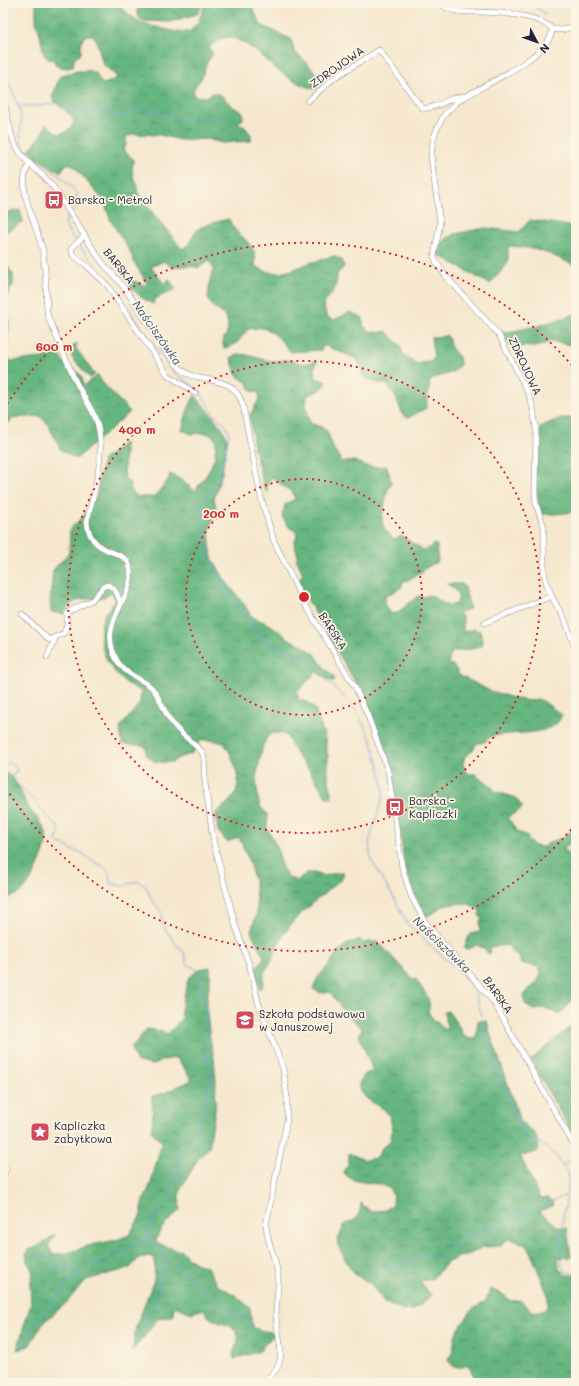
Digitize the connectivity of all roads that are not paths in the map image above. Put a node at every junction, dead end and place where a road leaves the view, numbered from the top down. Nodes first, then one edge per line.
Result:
1 (439, 3) edge
2 (576, 26) edge
3 (552, 29) junction
4 (466, 96) junction
5 (3, 99) edge
6 (308, 101) dead end
7 (29, 165) junction
8 (82, 237) junction
9 (195, 392) dead end
10 (552, 596) junction
11 (121, 604) junction
12 (22, 614) dead end
13 (484, 623) dead end
14 (56, 637) junction
15 (576, 651) edge
16 (47, 657) dead end
17 (576, 1149) edge
18 (3, 1164) edge
19 (3, 1177) edge
20 (260, 1383) edge

1 - 3 street
2 - 3 street
3 - 4 street, ZDROJOWA
4 - 6 street, ZDROJOWA
4 - 10 street, ZDROJOWA
5 - 7 street, BARSKA
7 - 8 street, BARSKA
7 - 11 street
8 - 9 street
8 - 17 street, BARSKA
10 - 13 street
10 - 15 street, ZDROJOWA
11 - 14 street
11 - 20 street
12 - 14 street
14 - 16 street
18 - 19 street

